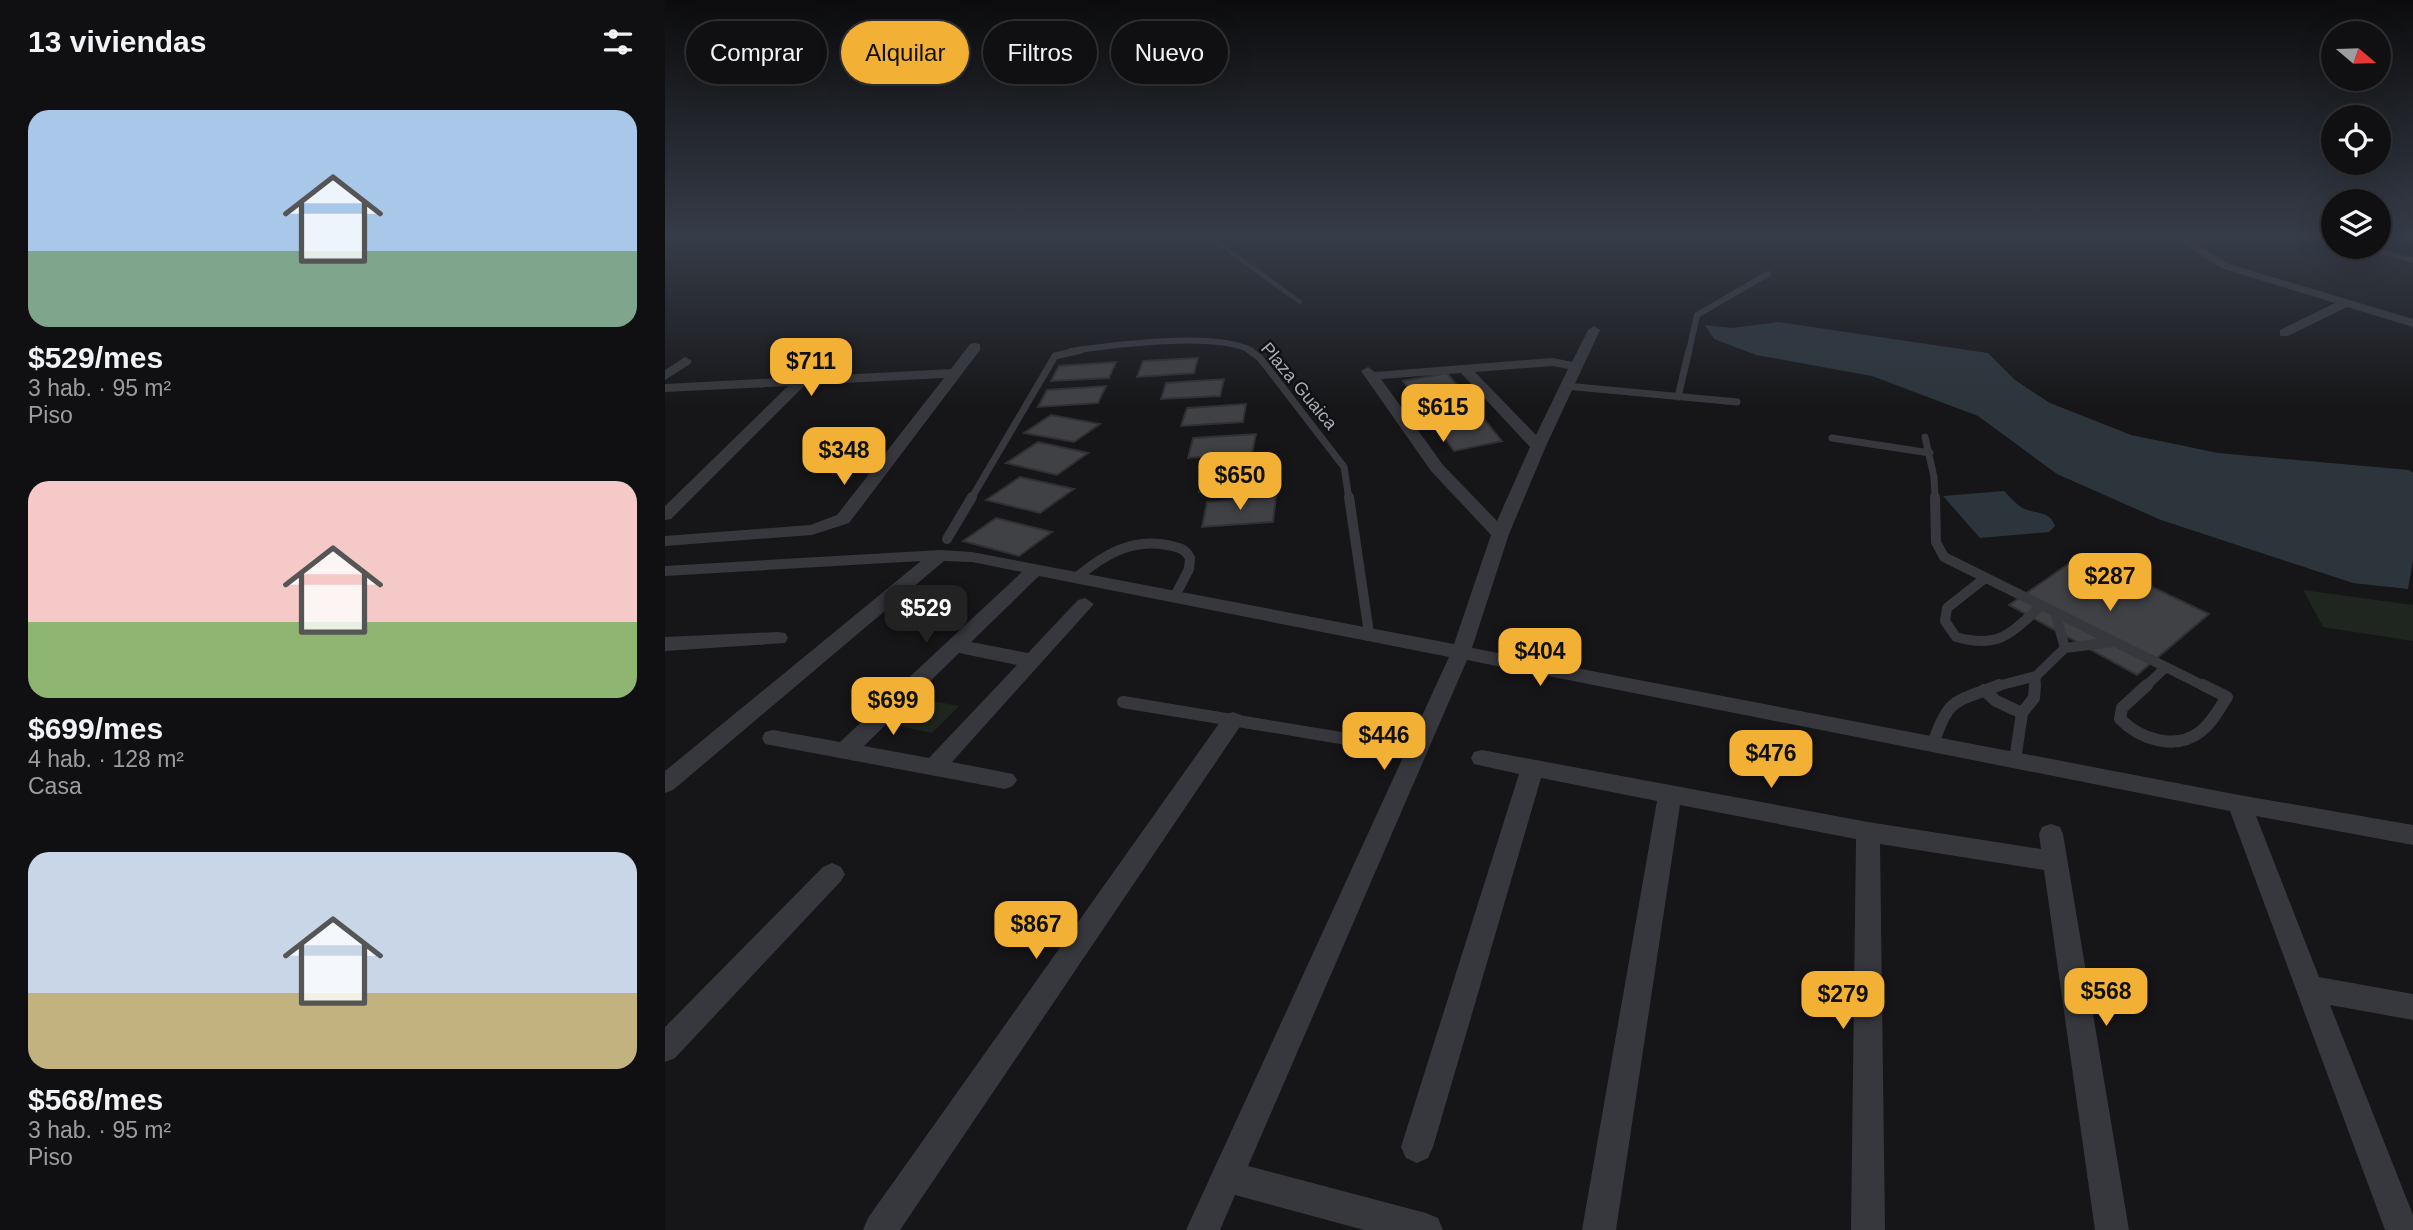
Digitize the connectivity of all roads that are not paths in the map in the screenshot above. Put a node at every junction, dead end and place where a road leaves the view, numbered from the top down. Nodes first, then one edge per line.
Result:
1 (1736, 292) edge
2 (2311, 292) edge
3 (2345, 303) junction
4 (2413, 323) edge
5 (1594, 330) dead end
6 (2284, 333) dead end
7 (975, 347) dead end
8 (685, 361) dead end
9 (1463, 368) junction
10 (954, 373) junction
11 (665, 376) edge
12 (1571, 376) junction
13 (801, 381) junction
14 (665, 388) edge
15 (1678, 397) junction
16 (1737, 402) dead end
17 (1925, 437) dead end
18 (1832, 438) dead end
19 (1538, 446) junction
20 (1930, 453) junction
21 (665, 515) edge
22 (1500, 534) junction
23 (744, 535) junction
24 (665, 541) edge
25 (943, 547) junction
26 (715, 568) junction
27 (1036, 569) junction
28 (665, 571) edge
29 (1077, 577) junction
30 (1985, 578) junction
31 (1175, 596) junction
32 (1086, 604) dead end
33 (2041, 606) junction
34 (2055, 612) junction
35 (1369, 633) junction
36 (778, 638) dead end
37 (2113, 642) junction
38 (665, 645) edge
39 (955, 646) junction
40 (2065, 648) junction
41 (1461, 652) junction
42 (1033, 661) junction
43 (2167, 667) junction
44 (2036, 676) junction
45 (1984, 690) junction
46 (1123, 702) dead end
47 (2021, 713) junction
48 (1233, 720) junction
49 (773, 738) dead end
50 (1347, 739) dead end
51 (1933, 744) junction
52 (845, 751) junction
53 (1482, 758) dead end
54 (2015, 760) junction
55 (1533, 766) junction
56 (934, 767) junction
57 (1005, 780) dead end
58 (665, 784) edge
59 (1670, 794) junction
60 (2239, 804) junction
61 (1868, 832) junction
62 (2413, 835) edge
63 (832, 874) dead end
64 (2308, 988) junction
65 (2413, 1007) edge
66 (665, 1048) edge
67 (1417, 1147) dead end
68 (1229, 1177) junction
69 (880, 1230) edge
70 (1203, 1230) edge
71 (1426, 1230) edge
72 (1599, 1230) edge
73 (1868, 1230) edge
74 (2112, 1230) edge
75 (2402, 1230) edge

1 - 15 lane
2 - 3 street
3 - 4 street
3 - 6 street
5 - 12 street
7 - 10 street
8 - 11 street
9 - 12 street
9 - 19 street
9 - 22 street
10 - 13 street
10 - 23 street
12 - 15 lane
12 - 19 street
13 - 14 street
13 - 21 street
15 - 16 lane
17 - 20 lane
18 - 20 lane
19 - 22 street
20 - 30 lane
22 - 41 street
23 - 24 street
23 - 26 street
25 - 26 street
25 - 27 street
25 - 35 lane, Plaza Guaica
25 - 58 street
26 - 28 street
27 - 29 street
27 - 39 street
29 - 31 street
29 - 31 lane
30 - 33 lane
30 - 33 lane
31 - 35 street
32 - 42 street
33 - 34 lane
34 - 37 lane
34 - 40 lane
35 - 41 street
36 - 38 street
37 - 40 lane
37 - 43 lane
39 - 42 street
39 - 52 street
40 - 44 lane
41 - 51 street
41 - 68 street
42 - 56 street
43 - 43 lane
44 - 45 lane
44 - 47 lane
45 - 47 lane
45 - 51 lane
46 - 48 lane
47 - 54 lane
48 - 50 lane
48 - 69 street
49 - 52 street
51 - 54 street
52 - 56 street
53 - 55 street
54 - 60 street
55 - 59 street
55 - 67 street
56 - 57 street
59 - 61 street
59 - 72 street
60 - 62 street
60 - 64 street
61 - 73 street
61 - 74 street
63 - 66 street
64 - 65 street
64 - 75 street
68 - 70 street
68 - 71 street

